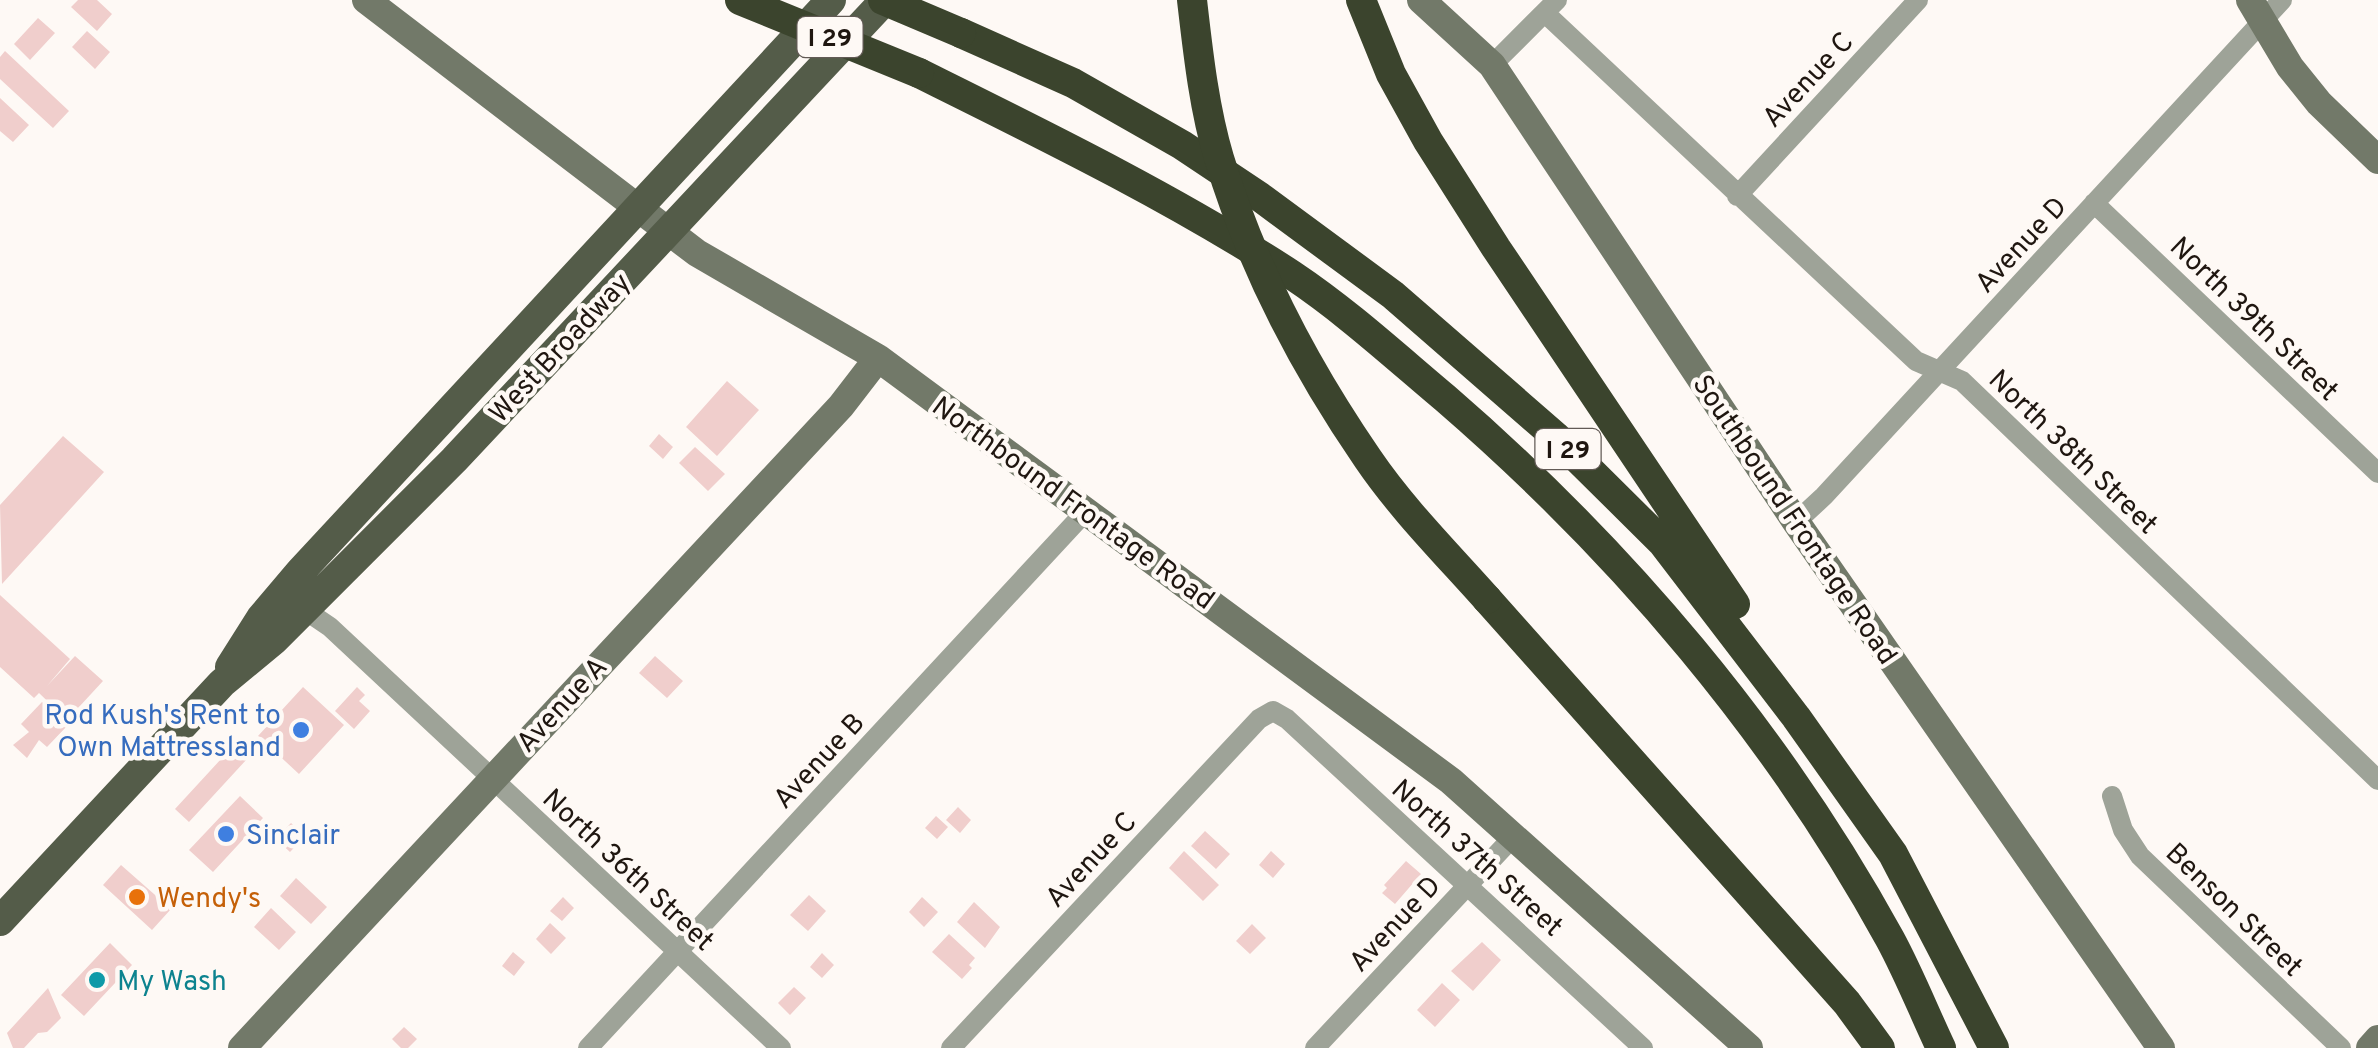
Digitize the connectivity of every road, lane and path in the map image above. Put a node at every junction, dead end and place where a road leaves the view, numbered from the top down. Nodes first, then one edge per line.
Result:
1 (366, 0) edge
2 (740, 0) edge
3 (831, 0) edge
4 (884, 0) edge
5 (1192, 0) edge
6 (1361, 0) edge
7 (1420, 0) edge
8 (1918, 0) edge
9 (2282, 0) edge
10 (1551, 6) edge
11 (2256, 11) edge
12 (1492, 65) junction
13 (2378, 160) edge
14 (1737, 196) junction
15 (2094, 203) junction
16 (639, 206) junction
17 (668, 230) junction
18 (878, 358) junction
19 (1940, 372) junction
20 (2378, 473) edge
21 (1088, 510) junction
22 (1796, 522) junction
23 (305, 610) junction
24 (222, 682) junction
25 (1273, 711) joint
26 (1796, 716) junction
27 (492, 778) junction
28 (2378, 780) edge
29 (2112, 796) dead end
30 (1514, 836) junction
31 (1468, 883) junction
32 (0, 921) edge
33 (677, 952) junction
34 (2378, 1039) edge
35 (242, 1048) edge
36 (588, 1048) edge
37 (781, 1048) edge
38 (951, 1048) edge
39 (1315, 1048) edge
40 (1642, 1048) edge
41 (1749, 1048) edge
42 (1880, 1048) edge
43 (1941, 1048) edge
44 (1994, 1048) edge
45 (2161, 1048) edge
46 (2341, 1048) edge
47 (2370, 1048) edge

1 - 16 street, Northbound Frontage Road
2 - 43 highway, I 29, bridge
3 - 16 main road, West Broadway
4 - 17 main road, West Broadway
4 - 26 highway, I 29, bridge
5 - 42 highway, bridge
6 - 26 highway
7 - 12 street, Southbound Frontage Road
8 - 14 street, Avenue C
9 - 11 street, Avenue D
10 - 12 street
10 - 14 street, North 38th Street
11 - 13 street
11 - 15 street, Avenue D
12 - 22 street, Southbound Frontage Road
14 - 19 street, North 38th Street
15 - 19 street, Avenue D
15 - 20 street, North 39th Street
16 - 17 street, Northbound Frontage Road
16 - 24 main road, West Broadway
17 - 18 street, Northbound Frontage Road
17 - 23 main road, West Broadway
18 - 21 street, Northbound Frontage Road
18 - 27 street, Avenue A
19 - 22 street, Avenue D
19 - 28 street, North 38th Street
21 - 30 street, Northbound Frontage Road
21 - 33 street, Avenue B
22 - 45 street, Southbound Frontage Road
23 - 24 main road, West Broadway
23 - 27 street, North 36th Street
24 - 32 main road, West Broadway
25 - 31 street, North 37th Street
25 - 38 street, Avenue C
26 - 44 highway, I 29
27 - 33 street, North 36th Street
27 - 35 street, Avenue A
29 - 46 street, Benson Street
30 - 31 street, Avenue D
30 - 41 street, Northbound Frontage Road
31 - 39 street, Avenue D
31 - 40 street, North 37th Street
33 - 36 street, Avenue B
33 - 37 street, North 36th Street
34 - 47 street

